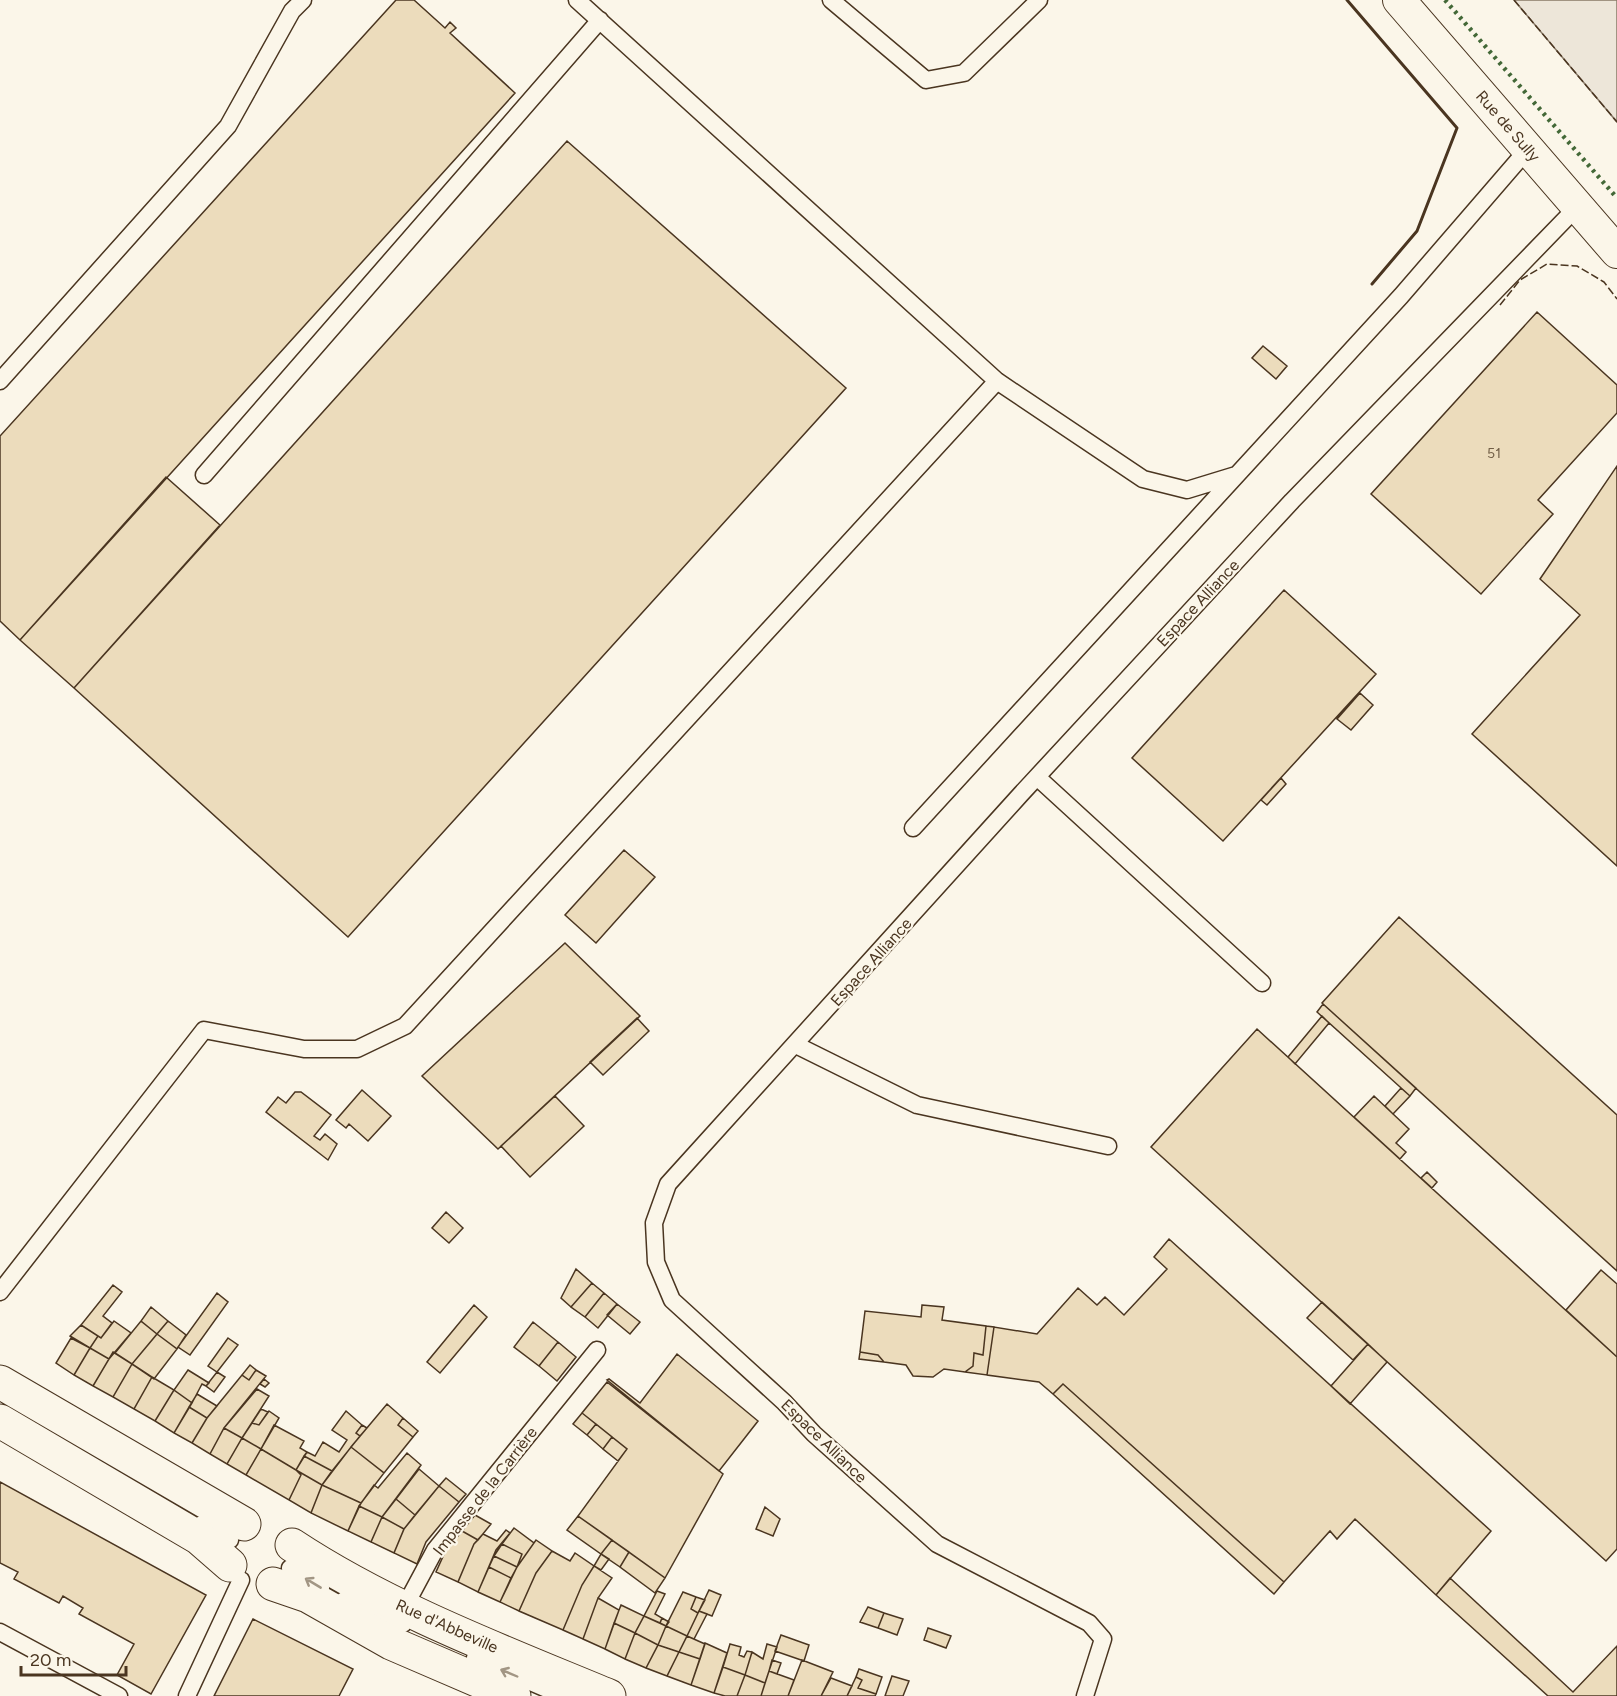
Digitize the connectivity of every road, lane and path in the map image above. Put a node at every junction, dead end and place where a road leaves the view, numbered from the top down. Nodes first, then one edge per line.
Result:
1 (303, 0) edge
2 (578, 0) edge
3 (831, 0) edge
4 (1039, 0) edge
5 (1399, 0) edge
6 (600, 20) junction
7 (1528, 149) junction
8 (1578, 206) junction
9 (1617, 252) edge
10 (0, 381) edge
11 (997, 381) junction
12 (1237, 474) junction
13 (204, 475) dead end
14 (1037, 777) junction
15 (913, 828) dead end
16 (1262, 983) dead end
17 (796, 1045) junction
18 (1108, 1146) dead end
19 (0, 1292) edge
20 (597, 1350) dead end
21 (0, 1383) edge
22 (0, 1404) edge
23 (0, 1421) edge
24 (236, 1553) junction
25 (285, 1566) junction
26 (398, 1624) junction
27 (0, 1632) edge
28 (119, 1696) edge
29 (187, 1696) edge
30 (514, 1696) edge
31 (562, 1696) edge
32 (609, 1696) edge
33 (1085, 1696) edge

1 - 10 lane
2 - 6 lane
3 - 4 lane
5 - 7 street, Rue de Sully
6 - 11 lane
6 - 13 lane
7 - 8 street, Rue de Sully
7 - 12 lane
8 - 9 street, Rue de Sully
8 - 14 lane, Espace Alliance
11 - 12 lane
11 - 19 lane
12 - 15 lane
14 - 16 lane
14 - 17 lane, Espace Alliance
17 - 18 lane
17 - 33 lane, Espace Alliance
20 - 26 lane, Impasse de la Carrière
21 - 24 main road
22 - 24 lane
23 - 24 main road
24 - 25 main road
24 - 25 main road
24 - 29 lane
25 - 26 main road, Rue d'Abbeville
25 - 26 main road, Rue d'Abbeville
26 - 30 main road, Rue d'Abbeville
31 -> 26 lane
26 - 32 main road, Rue d'Abbeville
27 - 28 lane

